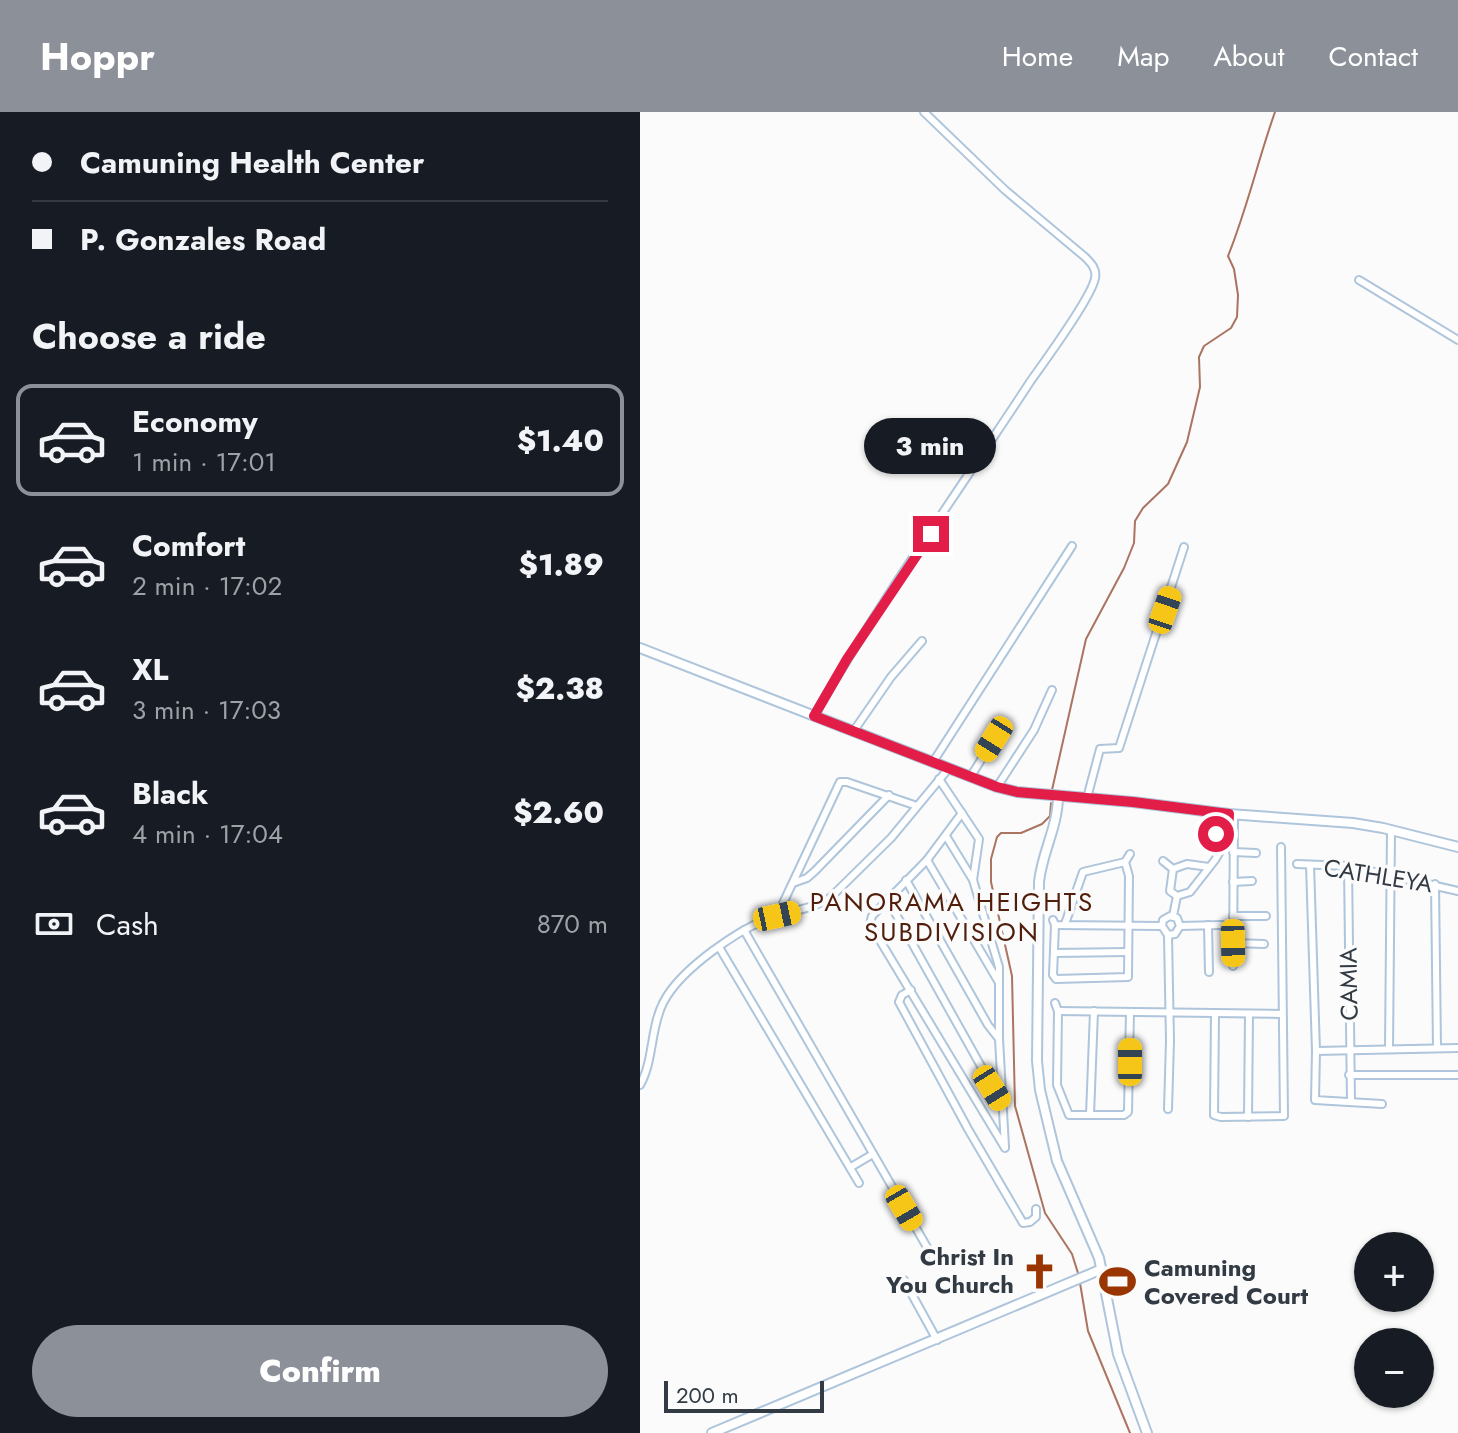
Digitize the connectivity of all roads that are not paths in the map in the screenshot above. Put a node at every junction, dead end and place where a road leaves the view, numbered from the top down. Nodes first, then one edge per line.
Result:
1 (924, 112) edge
2 (1359, 280) dead end
3 (1458, 340) edge
4 (1072, 546) dead end
5 (1184, 547) dead end
6 (922, 641) dead end
7 (640, 648) edge
8 (1052, 690) dead end
9 (814, 716) junction
10 (853, 732) junction
11 (994, 739) dead end
12 (933, 762) junction
13 (949, 768) junction
14 (971, 776) junction
15 (939, 779) junction
16 (997, 787) junction
17 (889, 795) junction
18 (1058, 796) junction
19 (1087, 798) junction
20 (917, 806) junction
21 (1217, 812) junction
22 (962, 813) junction
23 (1232, 814) junction
24 (1391, 830) junction
25 (946, 836) junction
26 (1222, 845) junction
27 (1281, 847) dead end
28 (1458, 847) edge
29 (1233, 852) junction
30 (1256, 853) dead end
31 (1130, 854) dead end
32 (927, 860) junction
33 (1163, 861) dead end
34 (1125, 862) junction
35 (1297, 864) dead end
36 (1310, 865) junction
37 (1348, 866) junction
38 (1209, 867) junction
39 (1173, 869) junction
40 (1389, 875) junction
41 (906, 880) junction
42 (973, 880) junction
43 (1252, 881) dead end
44 (1233, 882) junction
45 (793, 883) junction
46 (1435, 884) junction
47 (1458, 891) edge
48 (1177, 896) junction
49 (888, 900) junction
50 (777, 916) junction
51 (1173, 916) junction
52 (1233, 916) junction
53 (1266, 916) dead end
54 (1065, 924) junction
55 (1128, 925) junction
56 (1208, 925) junction
57 (1222, 925) dead end
58 (1162, 926) junction
59 (1180, 926) junction
60 (744, 930) junction
61 (1168, 935) junction
62 (1233, 943) junction
63 (1264, 944) dead end
64 (719, 947) junction
65 (1128, 952) junction
66 (1054, 953) junction
67 (1233, 966) dead end
68 (1209, 972) dead end
69 (999, 982) junction
70 (911, 990) junction
71 (1094, 1011) junction
72 (1130, 1012) junction
73 (1169, 1012) junction
74 (1215, 1014) junction
75 (1249, 1014) junction
76 (1282, 1014) junction
77 (999, 1039) junction
78 (1437, 1048) junction
79 (1458, 1048) edge
80 (1389, 1049) junction
81 (1316, 1051) junction
82 (1349, 1051) junction
83 (1349, 1075) junction
84 (1458, 1075) edge
85 (640, 1085) edge
86 (1351, 1102) junction
87 (1382, 1104) dead end
88 (1003, 1105) junction
89 (1168, 1109) dead end
90 (1090, 1115) junction
91 (1248, 1117) junction
92 (873, 1154) junction
93 (851, 1167) junction
94 (859, 1183) dead end
95 (1036, 1209) dead end
96 (935, 1261) dead end
97 (1102, 1269) junction
98 (904, 1280) dead end
99 (937, 1340) junction
100 (712, 1433) edge
101 (1147, 1433) edge

1 - 9 street
2 - 3 street
4 - 12 street
5 - 19 street
6 - 10 street
7 - 9 street
8 - 16 street
9 - 10 street
10 - 12 street
11 - 14 street
12 - 13 street
13 - 14 street
13 - 15 street
14 - 16 street
15 - 20 street
15 - 22 street
16 - 18 street
17 - 20 street
17 - 45 street
17 - 45 street
18 - 19 street
18 - 97 street
19 - 21 street
20 - 50 street
21 - 23 street
21 - 26 street
22 - 25 street
22 - 42 street
23 - 24 street
23 - 26 street
23 - 29 street
24 - 28 street
24 - 40 street
25 - 32 street
25 - 42 street
26 - 38 street
27 - 76 street
29 - 30 street
29 - 44 street
31 - 34 street
32 - 41 street
32 - 69 street
33 - 39 street
34 - 54 street
34 - 55 street
35 - 36 street, CATHLEYA
36 - 37 street, CATHLEYA
36 - 81 street
37 - 40 street, CATHLEYA
37 - 82 street, CAMIA
38 - 39 street
38 - 48 street
39 - 48 street
40 - 46 street, CATHLEYA
40 - 80 street
41 - 49 street
41 - 77 street
42 - 69 street
43 - 44 street
44 - 52 street
45 - 50 street
46 - 47 street, CATHLEYA
46 - 78 street
48 - 51 street
49 - 70 street
49 - 88 street
50 - 60 street
51 - 58 street
51 - 59 street
52 - 53 street
52 - 62 street
54 - 55 street
54 - 66 street
55 - 58 street
55 - 65 street
56 - 57 street
56 - 59 street
56 - 68 street
58 - 61 street
59 - 61 street
60 - 64 street
60 - 92 street
61 - 73 street
62 - 63 street
62 - 67 street
64 - 85 street
64 - 93 street
65 - 66 street
65 - 66 street
69 - 77 street
70 - 88 street
70 - 95 street
71 - 72 street
71 - 90 street
71 - 90 street
72 - 73 street
72 - 90 street
73 - 74 street
73 - 89 street
74 - 75 street
74 - 91 street
75 - 76 street
75 - 91 street
76 - 91 street
77 - 88 street
78 - 79 street
78 - 80 street
80 - 82 street
81 - 82 street
81 - 86 street
82 - 83 street, CAMIA
83 - 84 street
83 - 86 street, CAMIA
86 - 87 street
92 - 93 street
92 - 96 street
93 - 94 street
97 - 99 street
97 - 101 street
98 - 99 street
99 - 100 street

